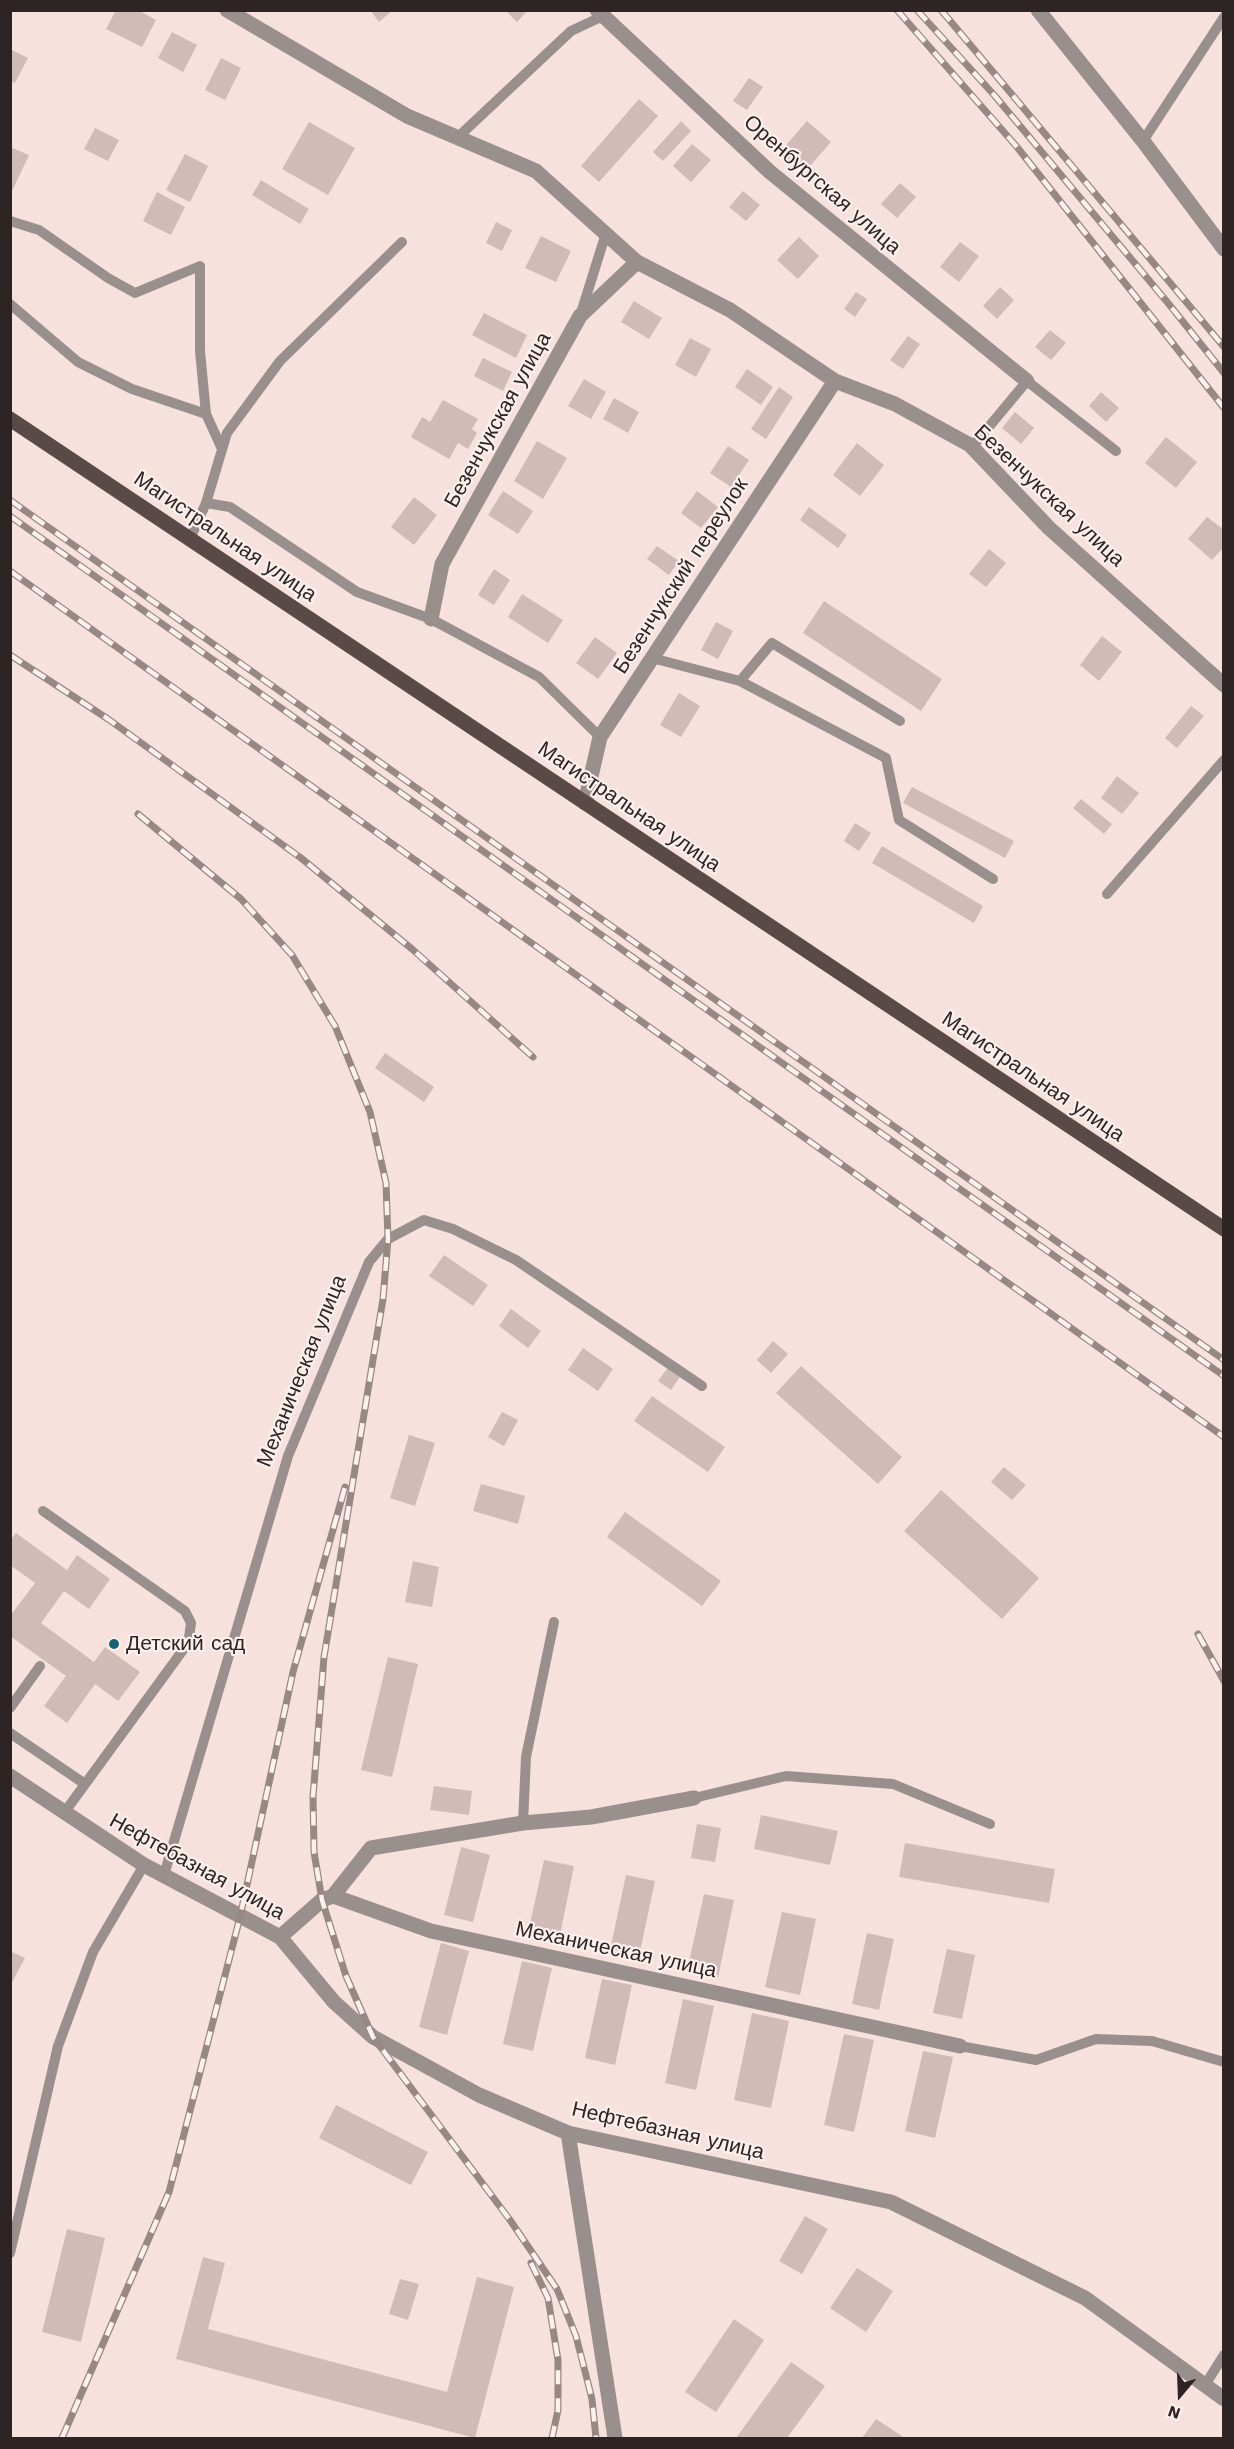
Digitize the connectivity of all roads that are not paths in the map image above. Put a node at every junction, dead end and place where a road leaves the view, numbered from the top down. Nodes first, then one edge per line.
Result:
1 (226, 10) edge
2 (1038, 10) edge
3 (602, 12) edge
4 (1224, 17) edge
5 (457, 138) junction
6 (1143, 141) junction
7 (10, 221) edge
8 (606, 233) junction
9 (402, 242) dead end
10 (1224, 249) edge
11 (638, 262) junction
12 (10, 304) edge
13 (580, 316) junction
14 (835, 381) junction
15 (1027, 381) junction
16 (206, 414) junction
17 (10, 419) edge
18 (972, 447) junction
19 (222, 449) junction
20 (1116, 451) dead end
21 (206, 503) junction
22 (190, 539) junction
23 (431, 619) junction
24 (652, 658) junction
25 (740, 681) junction
26 (1224, 685) edge
27 (900, 722) dead end
28 (600, 737) junction
29 (1224, 760) edge
30 (585, 802) junction
31 (993, 879) dead end
32 (1107, 894) dead end
33 (1224, 1229) edge
34 (702, 1386) dead end
35 (43, 1511) dead end
36 (554, 1622) dead end
37 (40, 1666) dead end
38 (10, 1708) edge
39 (10, 1733) edge
40 (10, 1776) edge
41 (85, 1784) junction
42 (694, 1798) joint
43 (64, 1813) junction
44 (523, 1823) junction
45 (990, 1824) dead end
46 (144, 1865) junction
47 (164, 1875) junction
48 (333, 1896) junction
49 (280, 1937) junction
50 (960, 2046) joint
51 (1224, 2062) edge
52 (568, 2133) junction
53 (10, 2253) edge
54 (1224, 2355) edge
55 (1205, 2385) junction
56 (1224, 2399) edge
57 (615, 2439) edge

1 - 5 street, Безенчукская улица
2 - 6 street
3 - 5 lane
3 - 15 street, Оренбургская улица
4 - 6 lane
5 - 8 street, Безенчукская улица
6 - 10 street
7 - 16 lane
8 - 11 street, Безенчукская улица
8 - 13 lane
9 - 19 lane
11 - 13 street, Безенчукская улица
11 - 14 street, Безенчукская улица
12 - 16 lane
13 - 23 street, Безенчукская улица
14 - 18 street, Безенчукская улица
14 - 24 street, Безенчукский переулок
15 - 18 lane
15 - 20 lane
16 - 19 lane
17 - 22 main road, Магистральная улица
18 - 26 street, Безенчукская улица
19 - 21 lane
21 - 22 lane
21 - 23 lane
22 - 30 main road, Магистральная улица
23 - 28 lane
24 - 25 lane
24 - 28 street, Безенчукский переулок
25 - 27 lane
25 - 31 lane
28 - 30 street, Безенчукский переулок
29 - 32 lane
30 - 33 main road, Магистральная улица
34 - 47 lane, Механическая улица
35 - 41 lane
36 - 44 lane
37 - 38 lane
39 - 41 lane
40 - 43 street, Нефтебазная улица
41 - 43 lane
42 - 44 street
42 - 45 lane
43 - 46 street, Нефтебазная улица
44 - 48 street
46 - 47 street, Нефтебазная улица
46 - 53 lane
47 - 49 street, Нефтебазная улица
48 - 49 street
48 - 50 street, Механическая улица
49 - 52 street, Нефтебазная улица
50 - 51 lane
52 - 55 street, Нефтебазная улица
52 - 57 street
54 - 55 lane
55 - 56 street, Нефтебазная улица

